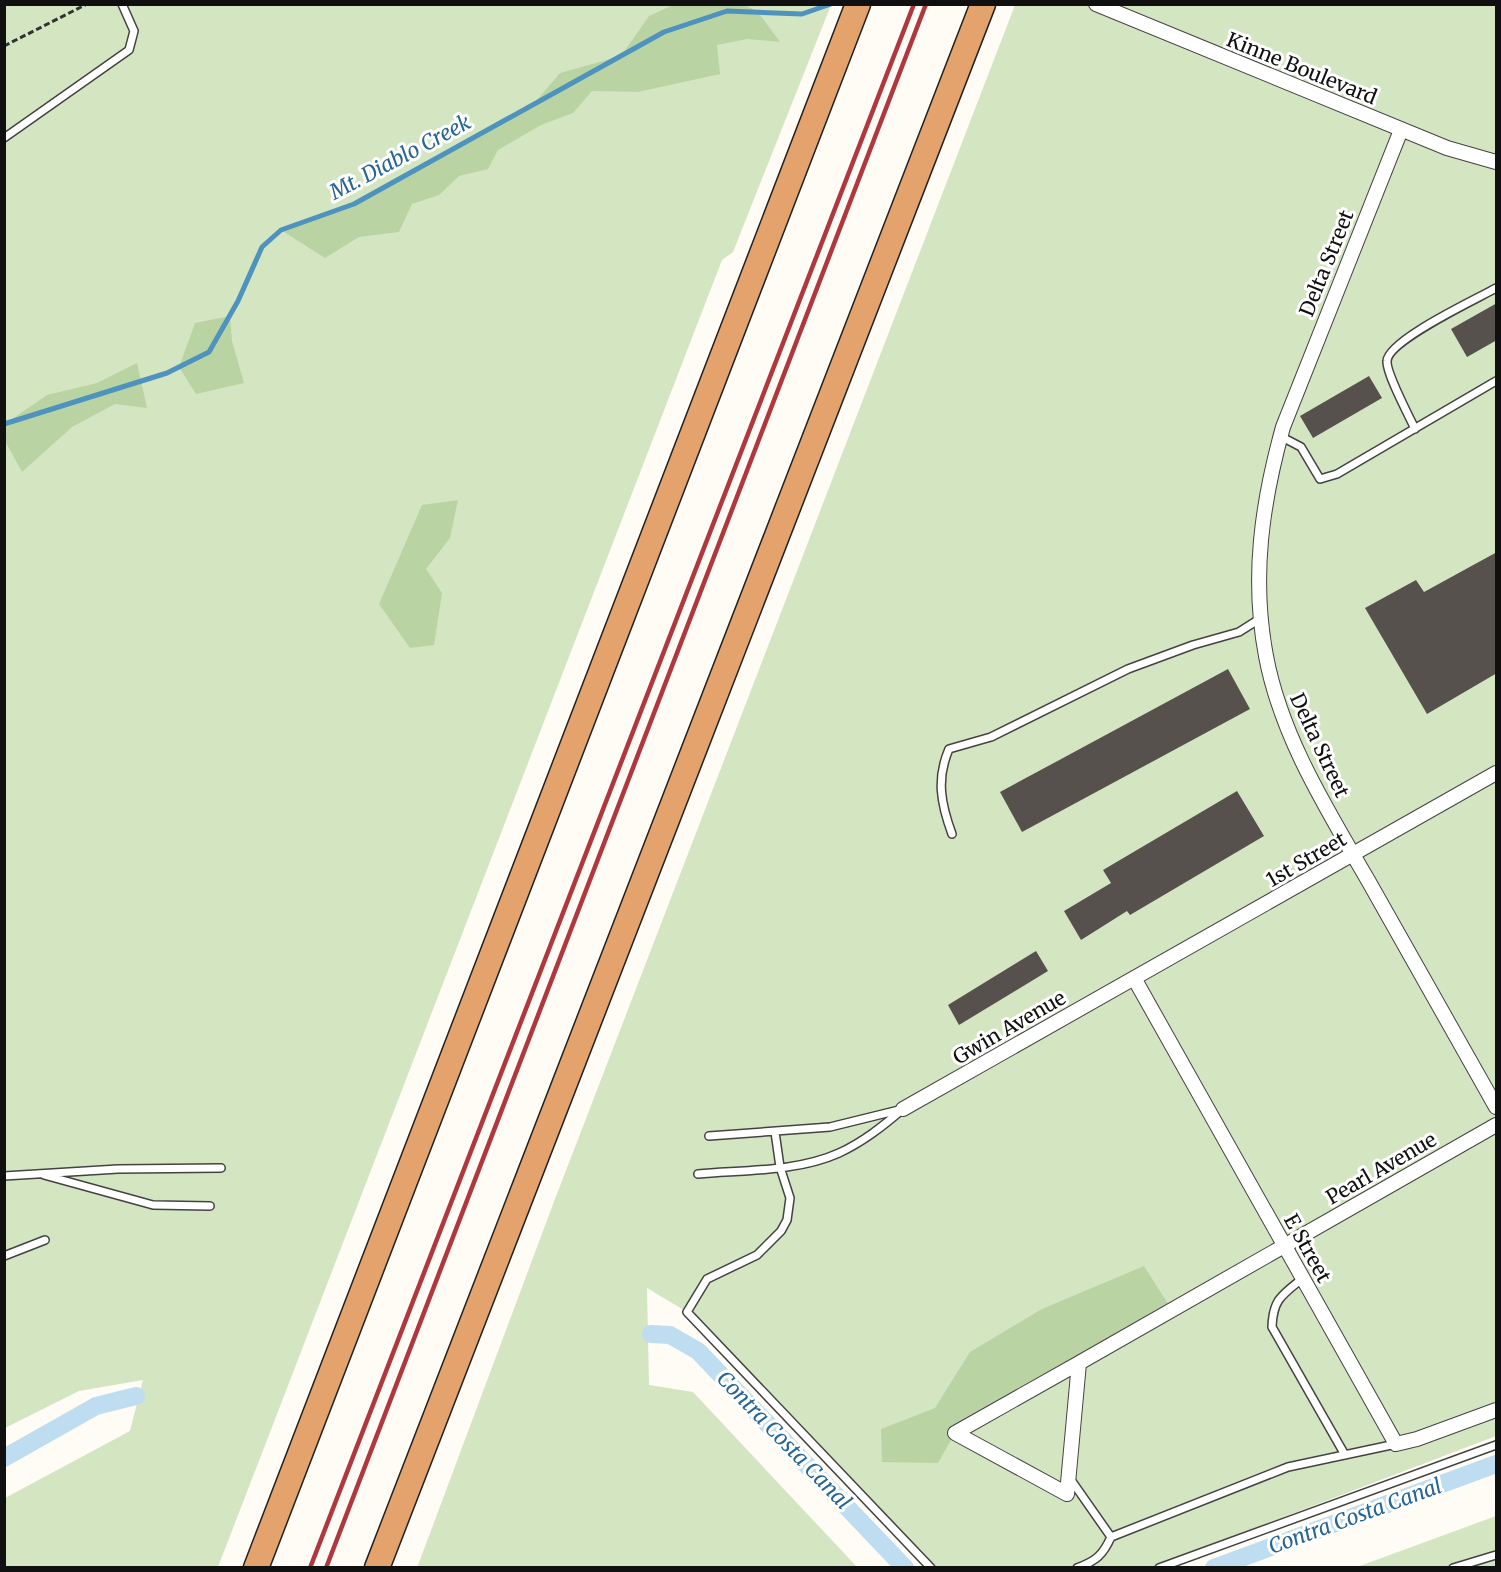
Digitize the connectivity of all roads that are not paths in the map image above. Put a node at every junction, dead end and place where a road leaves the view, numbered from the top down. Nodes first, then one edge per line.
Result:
1 (122, 4) edge
2 (858, 4) edge
3 (983, 4) edge
4 (1096, 4) edge
5 (1401, 130) junction
6 (4, 138) edge
7 (1497, 162) edge
8 (1497, 288) edge
9 (1497, 381) edge
10 (1415, 429) junction
11 (1280, 436) junction
12 (1261, 618) junction
13 (1497, 772) edge
14 (951, 834) dead end
15 (1353, 854) junction
16 (1134, 978) junction
17 (1497, 1107) edge
18 (903, 1109) junction
19 (1497, 1125) edge
20 (776, 1132) junction
21 (710, 1136) dead end
22 (780, 1167) junction
23 (221, 1168) dead end
24 (36, 1174) junction
25 (698, 1174) dead end
26 (4, 1176) edge
27 (210, 1206) dead end
28 (45, 1240) dead end
29 (1284, 1245) junction
30 (4, 1256) edge
31 (1303, 1278) junction
32 (1079, 1363) junction
33 (1497, 1410) edge
34 (1395, 1444) junction
35 (1497, 1445) edge
36 (1345, 1455) junction
37 (1069, 1476) junction
38 (1111, 1537) junction
39 (1497, 1555) edge
40 (256, 1568) edge
41 (377, 1568) edge
42 (931, 1568) edge
43 (1077, 1568) edge
44 (1159, 1568) edge
45 (1453, 1568) edge

1 - 6 lane
2 - 40 highway
3 - 41 highway
4 - 5 street, Kinne Boulevard
5 - 7 street, Kinne Boulevard
5 - 11 street, Delta Street
8 - 10 lane
9 - 10 lane
10 - 11 lane
11 - 12 street, Delta Street
12 - 14 lane
12 - 15 street, Delta Street
13 - 15 street, 1st Street
15 - 16 street, 1st Street
15 - 17 street, Delta Street
16 - 18 street, Gwin Avenue
16 - 29 street, E Street
18 - 20 lane
18 - 22 lane
19 - 29 street, Pearl Avenue
20 - 21 lane
20 - 22 lane
22 - 25 lane
22 - 42 lane
23 - 24 lane
24 - 26 lane
24 - 27 lane
28 - 30 lane
29 - 31 street, E Street
29 - 32 street, Pearl Avenue
31 - 34 street, E Street
31 - 36 lane
32 - 37 street
32 - 37 street, Pearl Avenue
33 - 34 street
34 - 36 lane
35 - 44 lane
36 - 38 lane
37 - 38 lane
38 - 43 lane
39 - 45 lane

